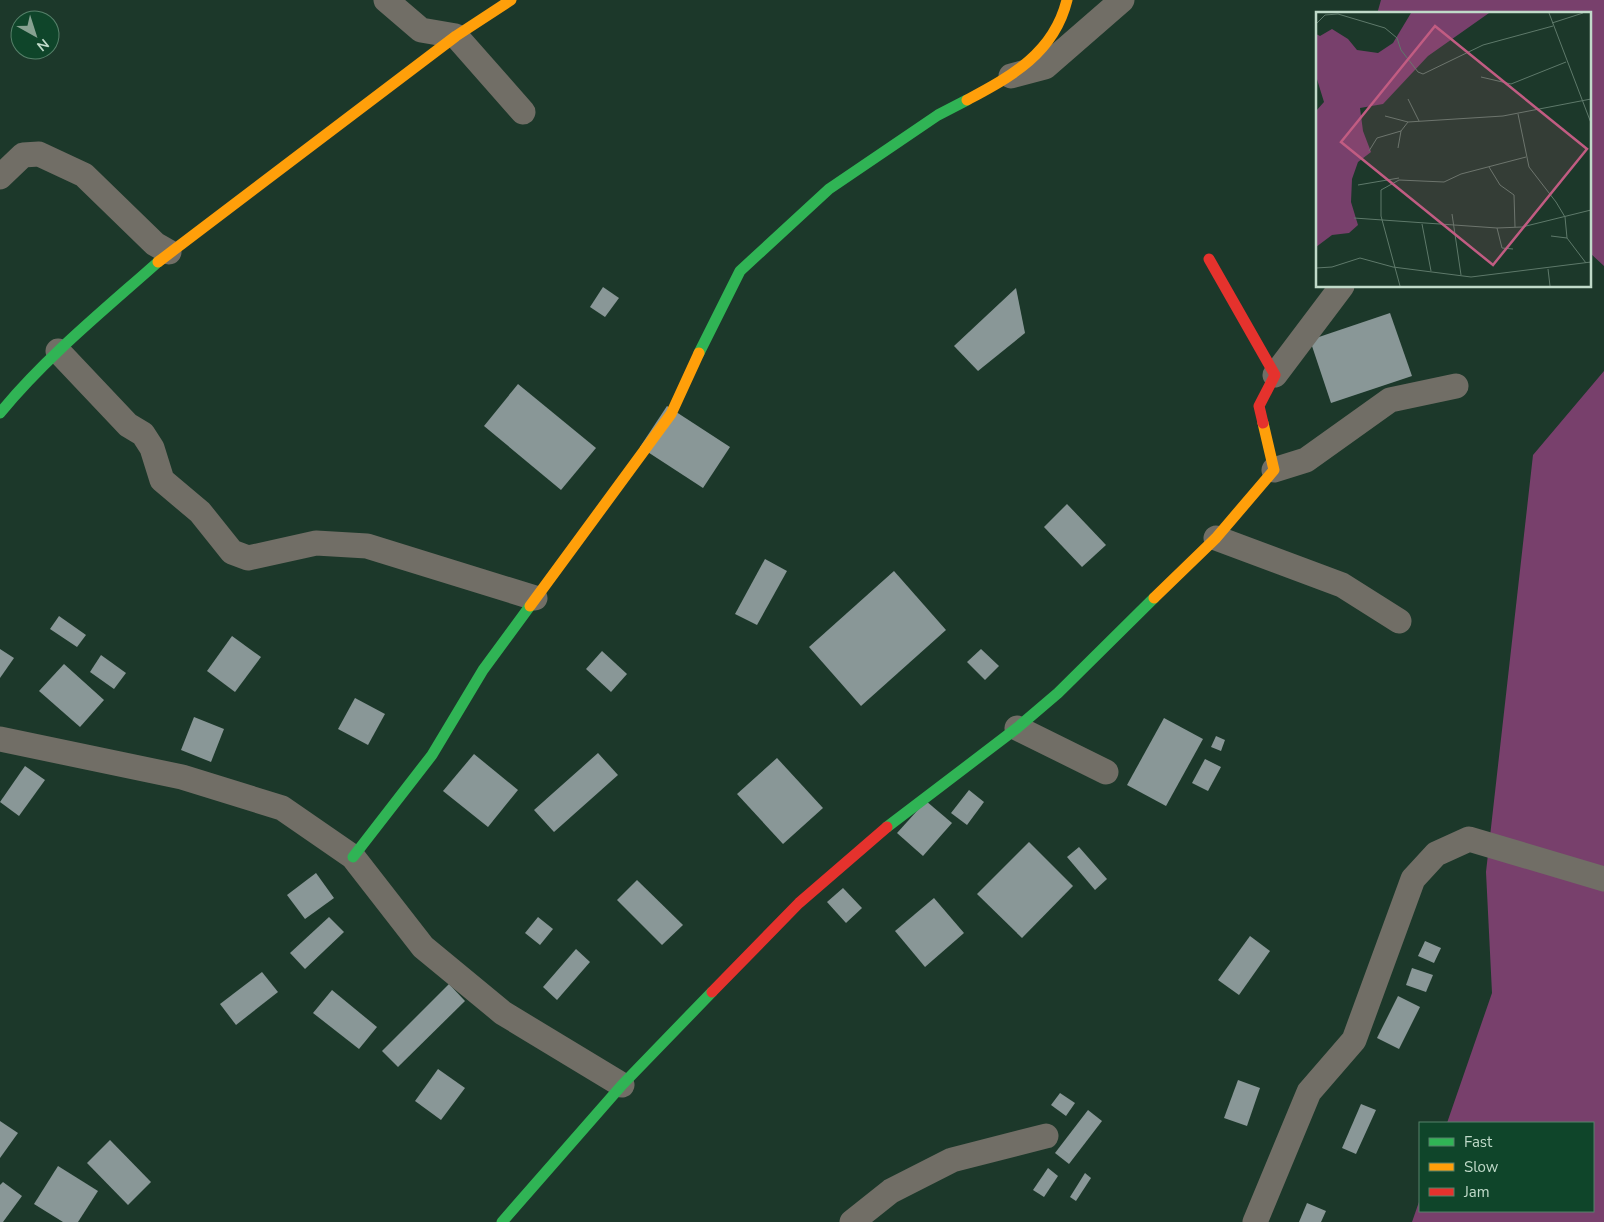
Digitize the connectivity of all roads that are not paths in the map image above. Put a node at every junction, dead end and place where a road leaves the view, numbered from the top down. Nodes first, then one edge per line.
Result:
1 (386, 0) edge
2 (511, 0) edge
3 (1067, 0) edge
4 (1122, 0) edge
5 (456, 36) junction
6 (1011, 76) junction
7 (523, 112) dead end
8 (0, 177) edge
9 (170, 252) junction
10 (1209, 259) dead end
11 (1340, 288) edge
12 (58, 351) junction
13 (1275, 375) junction
14 (1456, 386) dead end
15 (0, 413) edge
16 (1274, 470) junction
17 (1216, 538) junction
18 (535, 598) junction
19 (1398, 621) dead end
20 (1017, 728) junction
21 (0, 739) edge
22 (1106, 772) dead end
23 (353, 857) junction
24 (1604, 879) edge
25 (622, 1086) junction
26 (1046, 1136) dead end
27 (502, 1222) edge
28 (852, 1222) edge
29 (1255, 1222) edge

1 - 5 street
2 - 5 street
3 - 6 street
4 - 6 street
5 - 7 street
5 - 9 street
6 - 18 street
8 - 9 street
9 - 12 street
10 - 13 street
11 - 13 street
12 - 15 street
12 - 18 street
13 - 16 street
14 - 16 street
16 - 17 street
17 - 19 street
17 - 20 street
18 - 23 street
20 - 22 street
20 - 25 street
21 - 23 street
23 - 25 street
24 - 29 street
25 - 27 street
26 - 28 street

